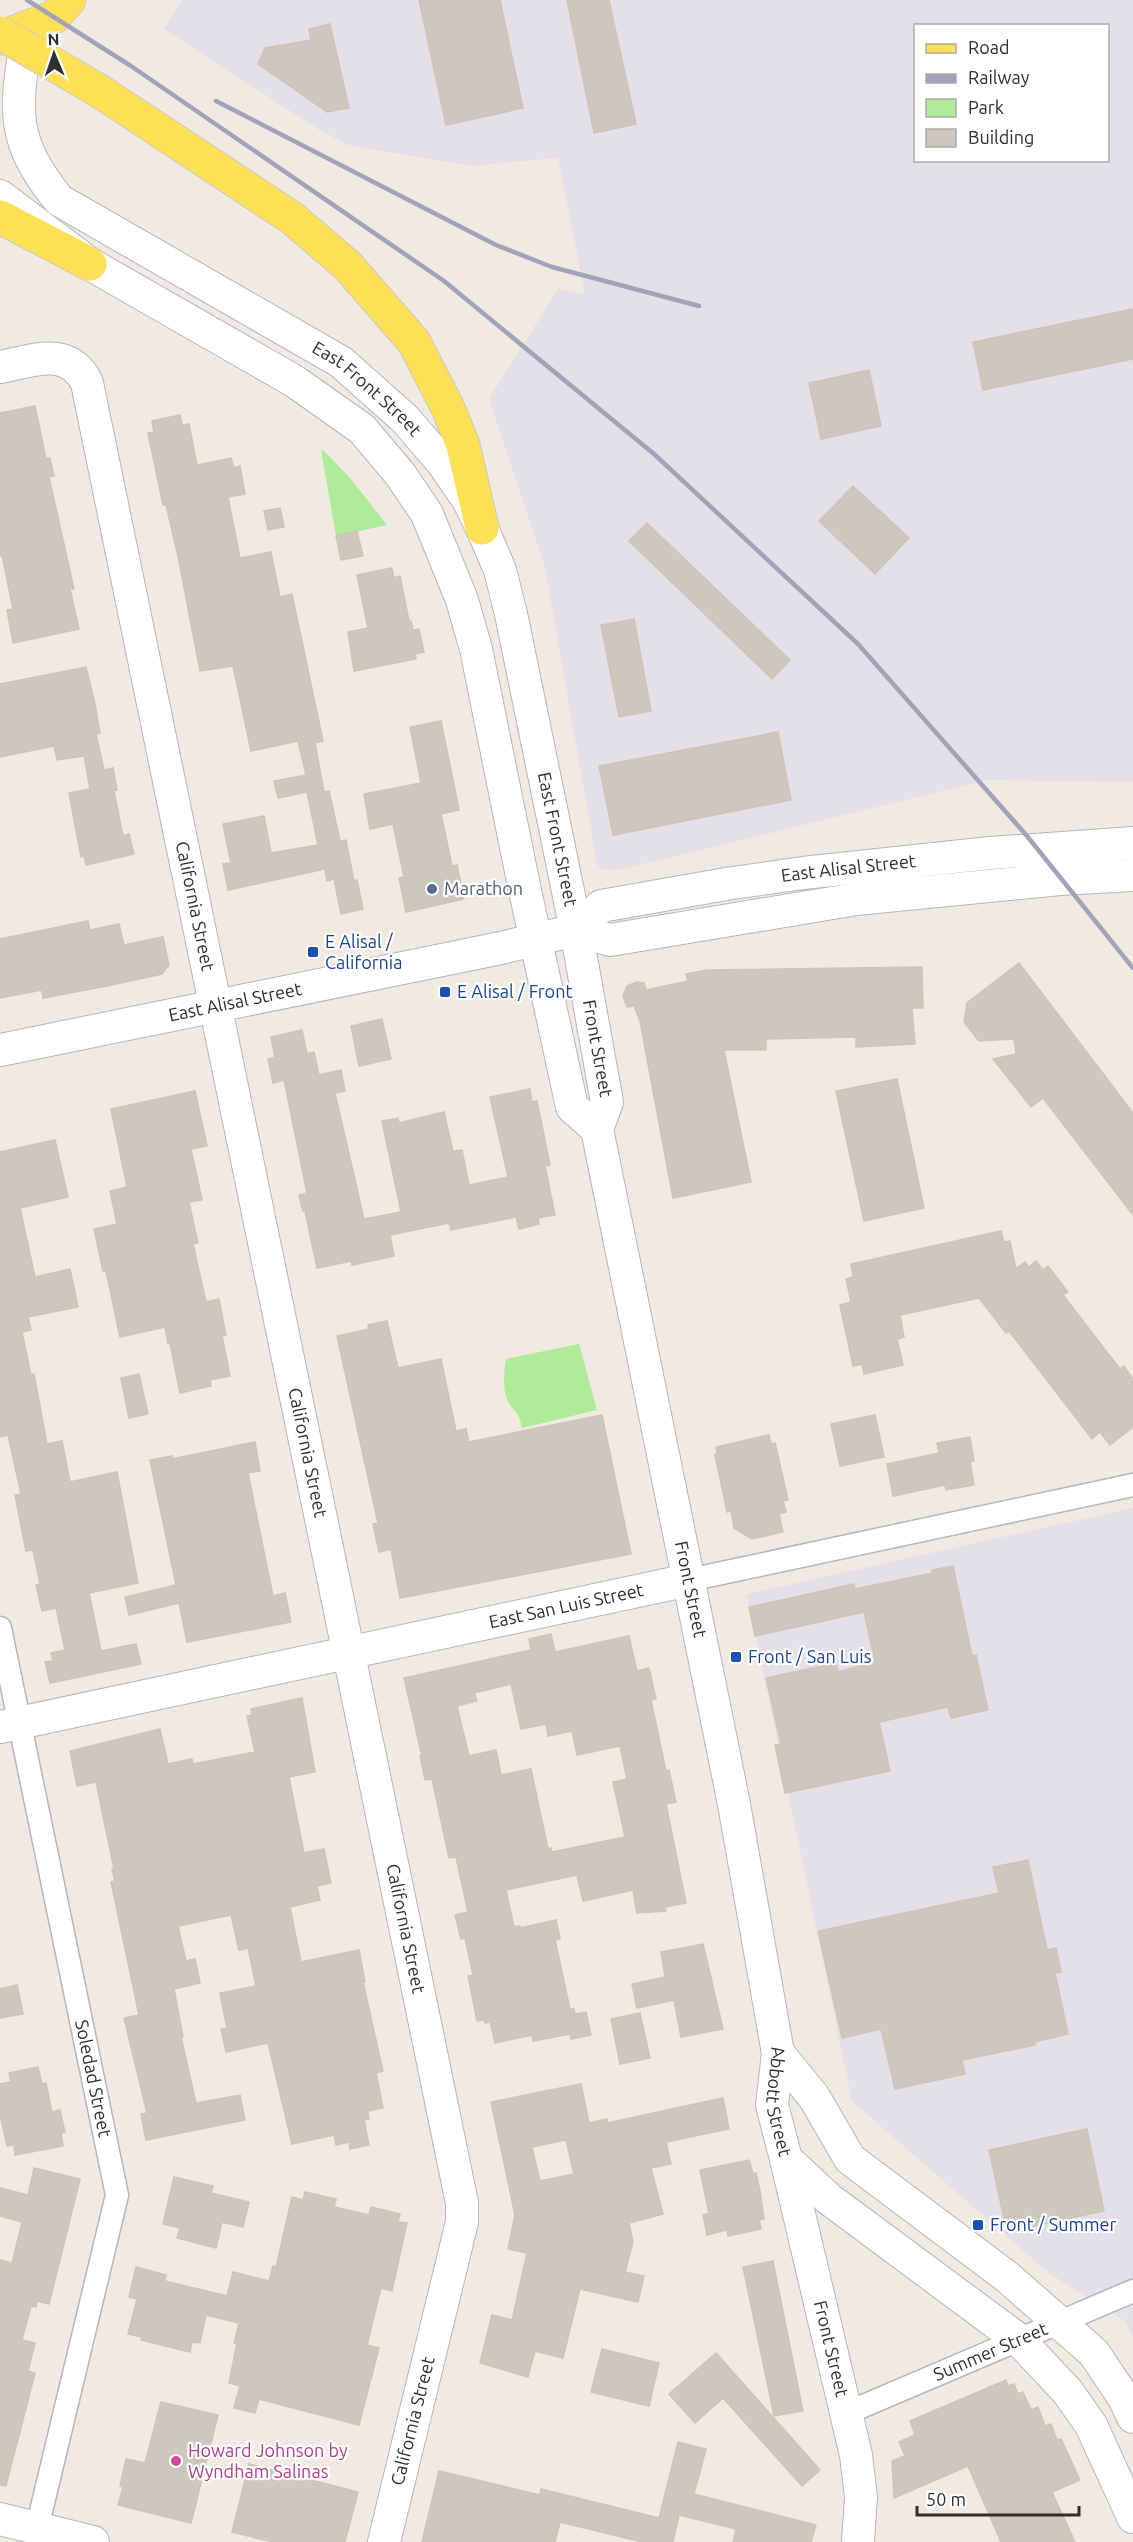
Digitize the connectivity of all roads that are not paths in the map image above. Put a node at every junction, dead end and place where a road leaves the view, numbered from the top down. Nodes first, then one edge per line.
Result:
1 (69, 0) edge
2 (9, 32) edge
3 (0, 196) edge
4 (0, 217) edge
5 (90, 264) junction
6 (0, 367) edge
7 (482, 528) junction
8 (1133, 843) edge
9 (1133, 875) edge
10 (576, 930) junction
11 (536, 938) junction
12 (216, 1008) junction
13 (0, 1050) edge
14 (597, 1129) junction
15 (1133, 1485) edge
16 (689, 1580) junction
17 (0, 1628) edge
18 (348, 1653) junction
19 (10, 1725) edge
20 (778, 2053) junction
21 (786, 2159) junction
22 (1133, 2291) edge
23 (1060, 2324) junction
24 (1019, 2340) junction
25 (847, 2413) junction
26 (1133, 2417) edge
27 (1133, 2517) edge
28 (0, 2519) edge
29 (37, 2528) junction
30 (93, 2542) edge
31 (384, 2542) edge
32 (858, 2542) edge

1 - 2 main road
2 - 7 main road, bridge
2 - 7 main road, East Front Street
3 - 5 main road, East Front Street
4 - 5 main road
5 - 11 main road, East Front Street
6 - 12 main road, California Street
7 - 10 main road, East Front Street
8 - 10 main road, East Alisal Street
9 - 10 main road, East Alisal Street
10 - 11 main road, East Alisal Street
10 - 14 main road, Front Street
11 - 12 main road, East Alisal Street
11 - 14 main road, Front Street
12 - 13 main road, East Alisal Street
12 - 18 main road, California Street
14 - 16 main road, Front Street
15 - 16 street, East San Luis Street
16 - 18 main road, East San Luis Street
16 - 20 main road, Front Street
17 - 19 street, Soledad Street
18 - 19 main road, East San Luis Street
18 - 31 main road, California Street
19 - 29 street, Soledad Street
20 - 21 main road, Abbott Street
20 - 23 main road, Abbott Street
21 - 24 main road, Abbott Street
21 - 25 main road, Front Street
22 - 23 street, Summer Street
23 - 24 street, Summer Street
23 - 26 main road, Abbott Street
24 - 25 street, Summer Street
24 - 27 main road, Abbott Street
25 - 32 main road, Front Street
28 - 29 main road
29 - 30 main road

